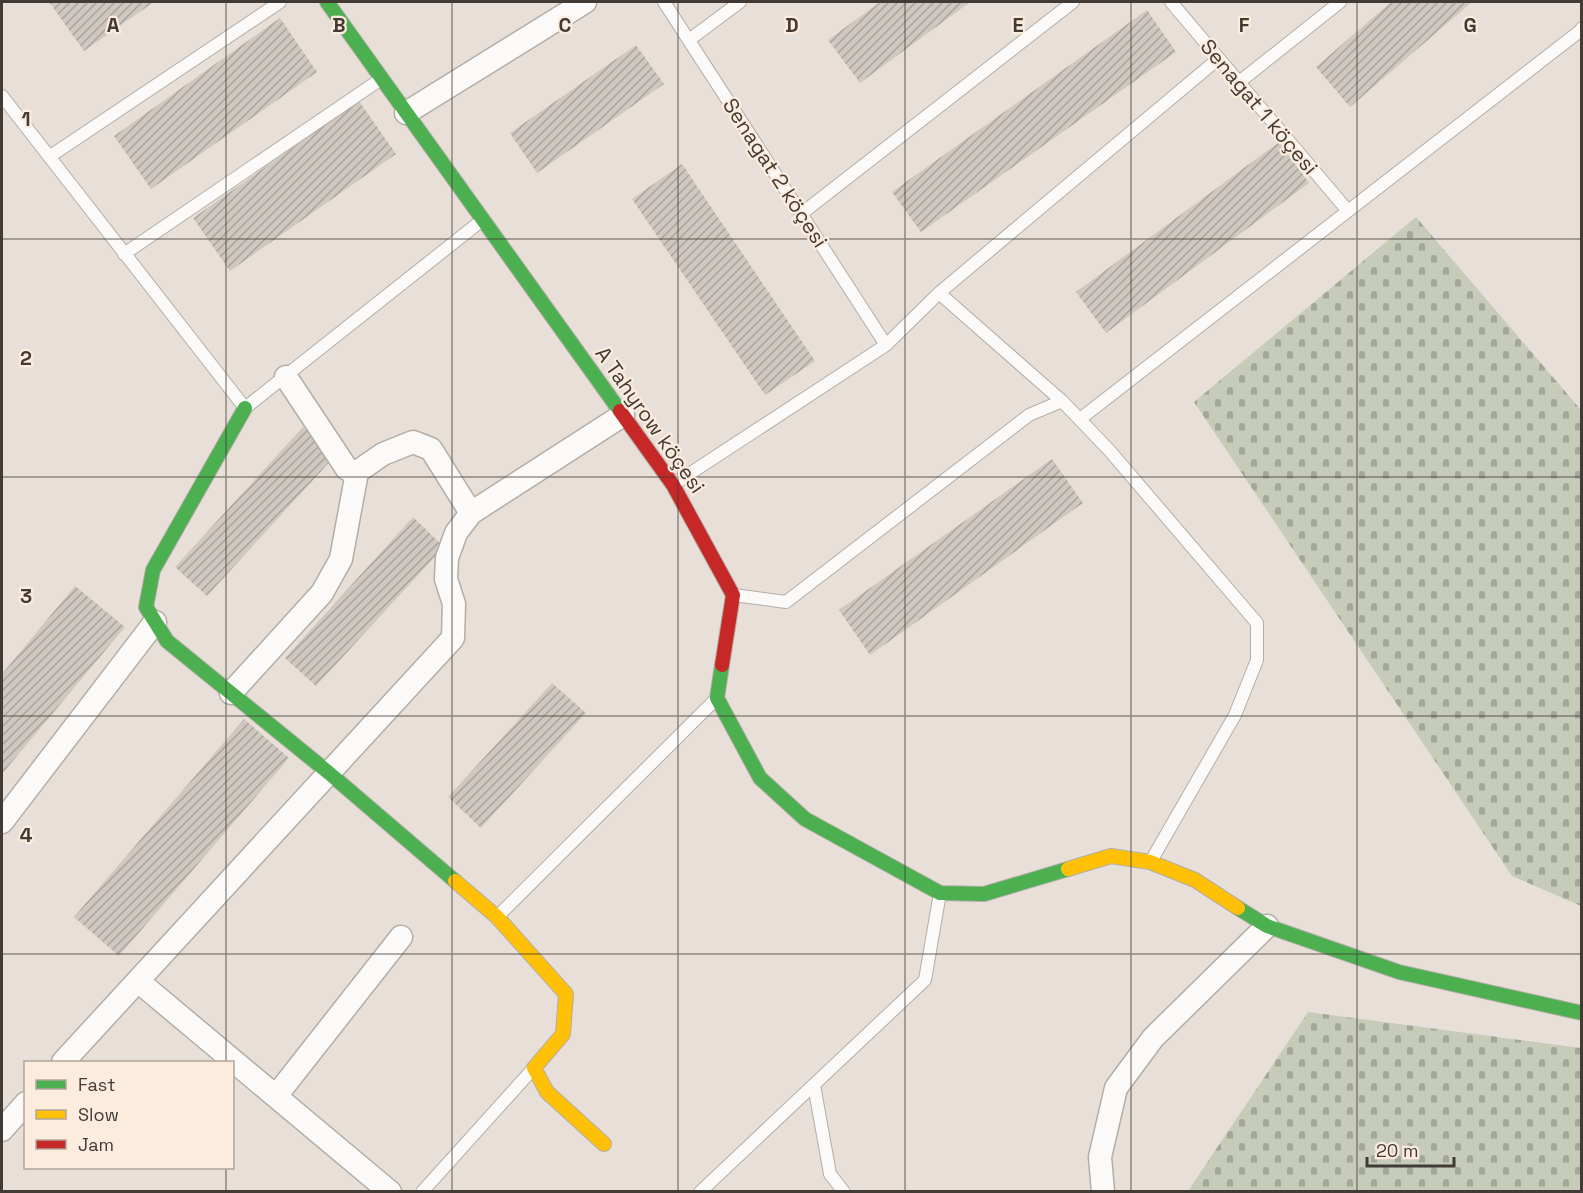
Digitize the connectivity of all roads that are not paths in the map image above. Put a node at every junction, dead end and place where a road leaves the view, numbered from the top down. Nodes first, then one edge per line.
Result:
1 (280, 2) edge
2 (327, 2) edge
3 (585, 2) edge
4 (664, 2) edge
5 (741, 2) edge
6 (1073, 2) edge
7 (1171, 2) edge
8 (1340, 2) edge
9 (1581, 28) edge
10 (688, 40) junction
11 (1218, 59) junction
12 (382, 78) junction
13 (1238, 83) junction
14 (2, 96) edge
15 (406, 113) junction
16 (49, 157) junction
17 (1348, 211) junction
18 (801, 214) junction
19 (482, 220) junction
20 (124, 254) junction
21 (939, 293) junction
22 (885, 345) junction
23 (286, 377) junction
24 (1062, 401) junction
25 (245, 408) junction
26 (623, 415) junction
27 (1080, 419) junction
28 (357, 472) junction
29 (673, 485) junction
30 (471, 513) junction
31 (733, 595) junction
32 (155, 622) junction
33 (231, 693) junction
34 (717, 698) junction
35 (329, 773) junction
36 (2, 822) edge
37 (1150, 862) junction
38 (940, 892) junction
39 (497, 917) junction
40 (1268, 926) junction
41 (401, 937) dead end
42 (138, 981) junction
43 (1581, 1013) edge
44 (64, 1061) edge
45 (534, 1068) junction
46 (814, 1085) junction
47 (276, 1096) junction
48 (24, 1105) edge
49 (2, 1130) edge
50 (604, 1144) dead end
51 (390, 1191) edge
52 (422, 1191) edge
53 (700, 1191) edge
54 (844, 1191) edge
55 (1103, 1191) edge

1 - 16 lane
2 - 12 street, A Tahyrow köçesi
3 - 15 street
4 - 10 lane, Senagat 2 köçesi
5 - 10 lane
6 - 18 lane
7 - 11 lane, Senagat 1 köçesi
8 - 13 lane
9 - 17 lane
10 - 18 lane, Senagat 2 köçesi
11 - 13 lane, Senagat 1 köçesi
11 - 21 lane
12 - 15 street, A Tahyrow köçesi
12 - 20 lane
13 - 17 lane, Senagat 1 köçesi
14 - 16 lane
15 - 19 street, A Tahyrow köçesi
16 - 20 lane
17 - 27 lane
18 - 22 lane, Senagat 2 köçesi
19 - 23 lane
19 - 26 street, A Tahyrow köçesi
20 - 25 lane
21 - 22 lane
21 - 24 lane
22 - 29 lane
23 - 25 lane
23 - 28 street
24 - 27 lane
24 - 31 lane
25 - 32 street
26 - 29 street, A Tahyrow köçesi
26 - 30 street
27 - 37 lane
28 - 30 street
28 - 33 street
29 - 31 street, A Tahyrow köçesi
30 - 35 street
31 - 34 street
32 - 33 street
32 - 36 street
33 - 35 street
34 - 38 street
34 - 39 lane
35 - 39 street
35 - 42 street
37 - 38 street
37 - 40 street
38 - 46 lane
39 - 45 street
40 - 43 street
40 - 55 street
41 - 47 street
42 - 44 street
42 - 47 street
45 - 50 street
45 - 52 lane
46 - 53 lane
46 - 54 lane
47 - 51 street
48 - 49 street

